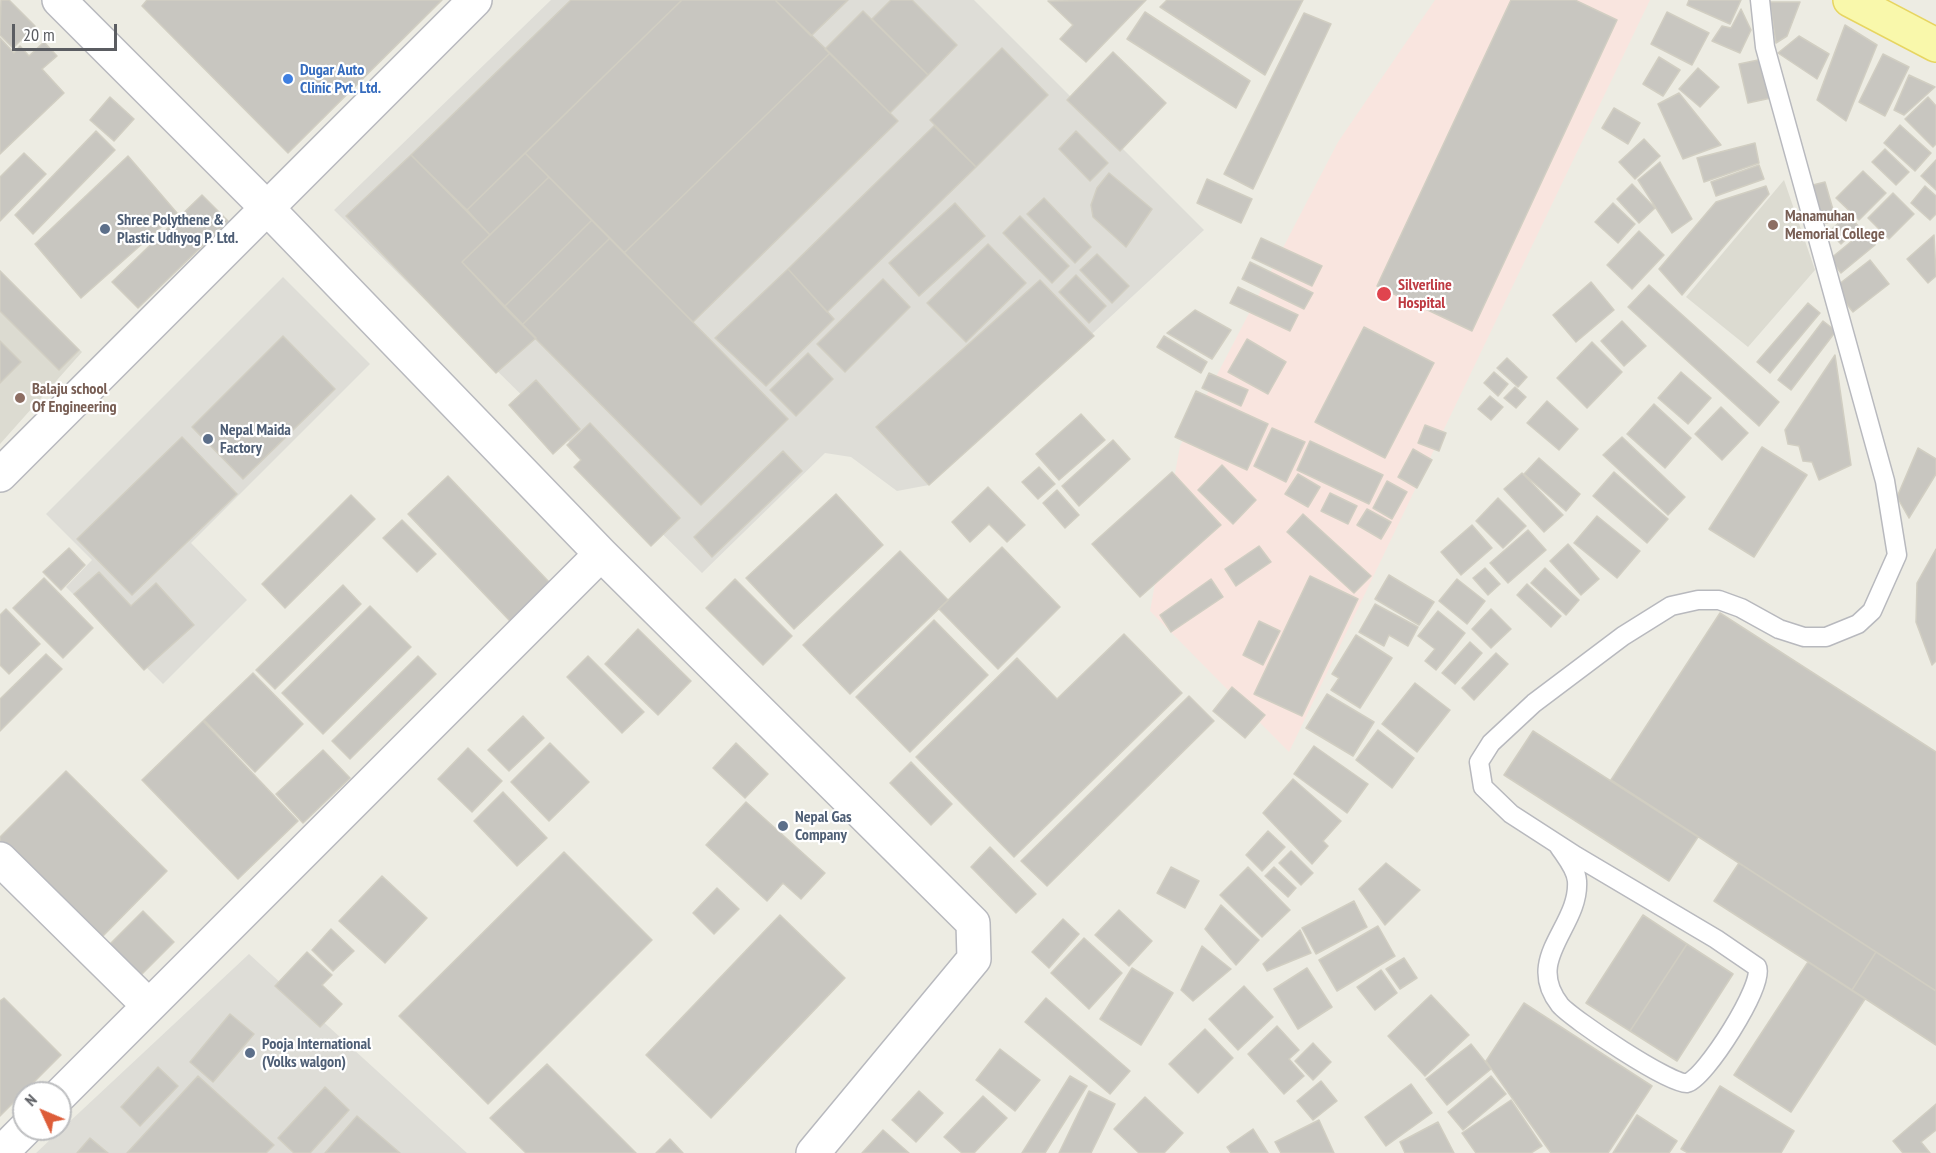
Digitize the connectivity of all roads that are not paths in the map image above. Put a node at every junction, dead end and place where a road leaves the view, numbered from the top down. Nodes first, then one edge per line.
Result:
1 (58, 0) edge
2 (475, 0) edge
3 (1760, 0) edge
4 (1850, 0) edge
5 (1936, 45) edge
6 (266, 207) junction
7 (0, 475) edge
8 (602, 554) junction
9 (1558, 845) junction
10 (0, 859) edge
11 (149, 1006) junction
12 (72, 1083) edge
13 (14, 1141) edge
14 (1, 1153) edge
15 (813, 1153) edge

1 - 6 street
2 - 6 street
3 - 9 lane
4 - 5 main road
6 - 7 street
6 - 8 street
8 - 11 street
8 - 15 street
9 - 9 lane
10 - 11 street
11 - 12 street
13 - 14 street

